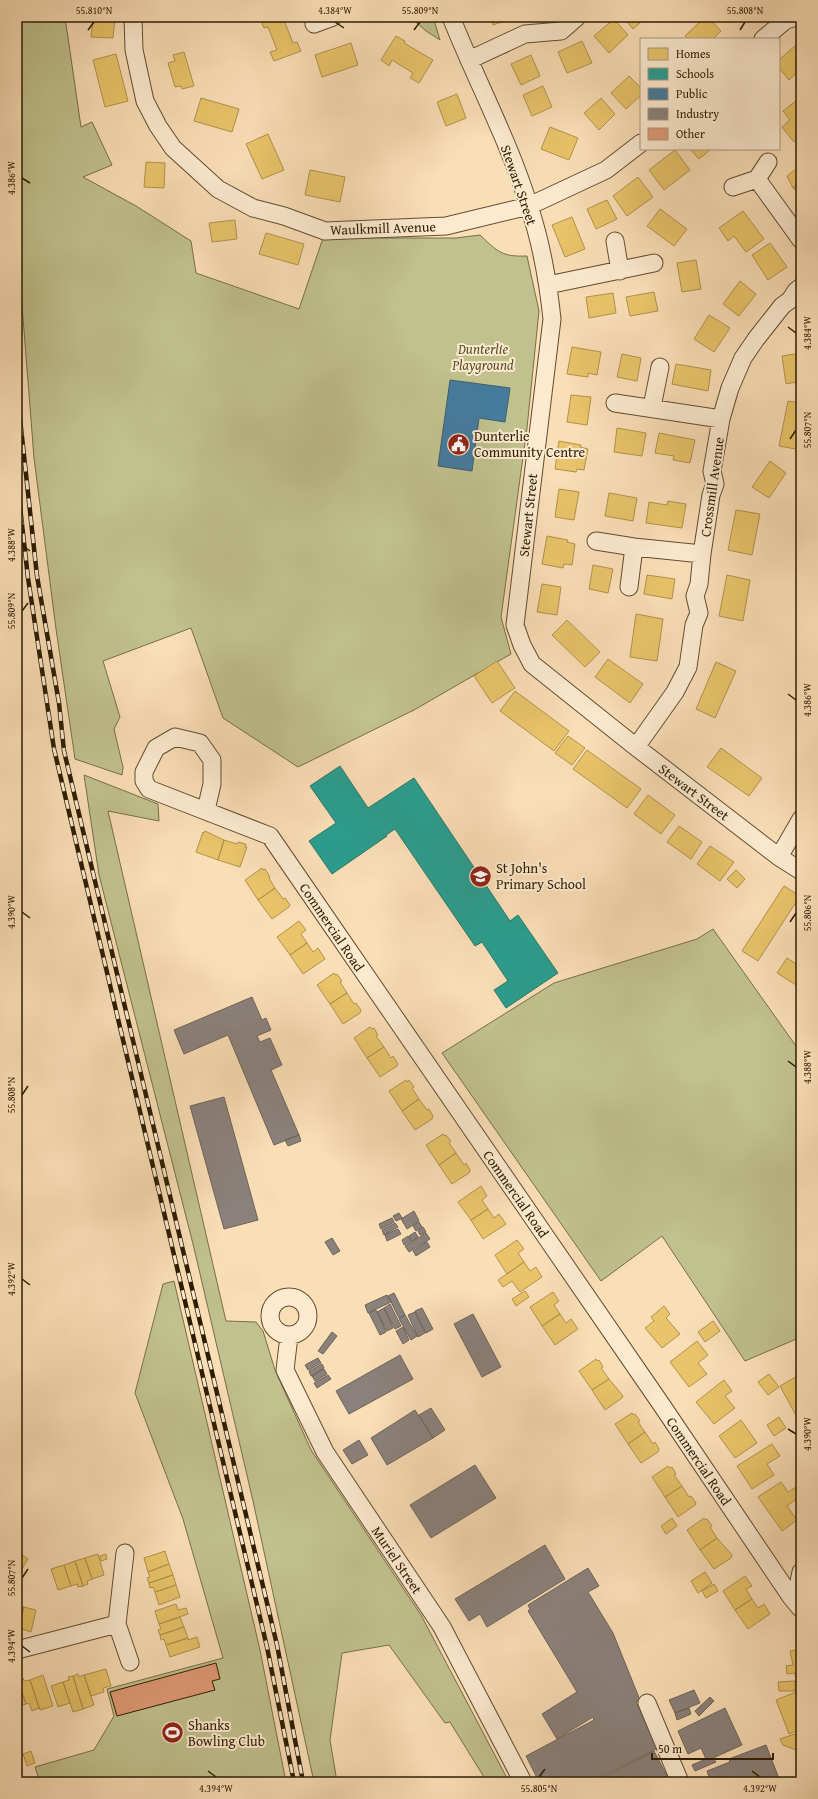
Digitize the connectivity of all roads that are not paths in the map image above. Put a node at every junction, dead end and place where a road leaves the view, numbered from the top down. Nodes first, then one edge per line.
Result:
1 (133, 17) edge
2 (334, 17) edge
3 (451, 17) edge
4 (577, 17) edge
5 (796, 17) edge
6 (314, 24) dead end
7 (764, 38) edge
8 (469, 60) junction
9 (640, 144) edge
10 (768, 162) dead end
11 (757, 179) junction
12 (733, 187) dead end
13 (529, 206) junction
14 (801, 240) edge
15 (615, 241) dead end
16 (654, 263) dead end
17 (620, 271) junction
18 (548, 286) junction
19 (801, 287) edge
20 (660, 367) dead end
21 (616, 403) dead end
22 (652, 407) junction
23 (721, 419) junction
24 (596, 540) dead end
25 (634, 547) junction
26 (702, 554) junction
27 (629, 587) dead end
28 (636, 747) junction
29 (206, 810) junction
30 (801, 819) edge
31 (779, 857) junction
32 (801, 871) edge
33 (289, 1336) dead end
34 (125, 1554) dead end
35 (801, 1572) edge
36 (796, 1603) edge
37 (117, 1624) junction
38 (17, 1650) edge
39 (130, 1662) dead end
40 (647, 1703) dead end
41 (523, 1782) edge
42 (680, 1782) edge

1 - 13 street, Waulkmill Avenue
2 - 6 street
3 - 8 street, Stewart Street
4 - 8 street
5 - 7 street
8 - 13 street, Stewart Street
9 - 13 street, Waulkmill Avenue
10 - 11 street
11 - 12 street
11 - 14 street
13 - 18 street, Stewart Street
15 - 17 street
16 - 17 street
17 - 18 street
18 - 28 street, Stewart Street
19 - 23 street, Crossmill Avenue
20 - 22 street
21 - 22 street, Crossmill Avenue
22 - 23 street, Crossmill Avenue
23 - 26 street, Crossmill Avenue
24 - 25 street, Crossmill Avenue
25 - 26 street, Crossmill Avenue
25 - 27 street
26 - 28 street, Crossmill Avenue
28 - 31 street, Stewart Street
29 - 29 street, Commercial Road
29 - 36 street, Commercial Road
30 - 31 street
31 - 32 street, Stewart Street
33 - 41 street, Muriel Street
34 - 37 street
35 - 36 street
37 - 38 street
37 - 39 street
40 - 42 street

